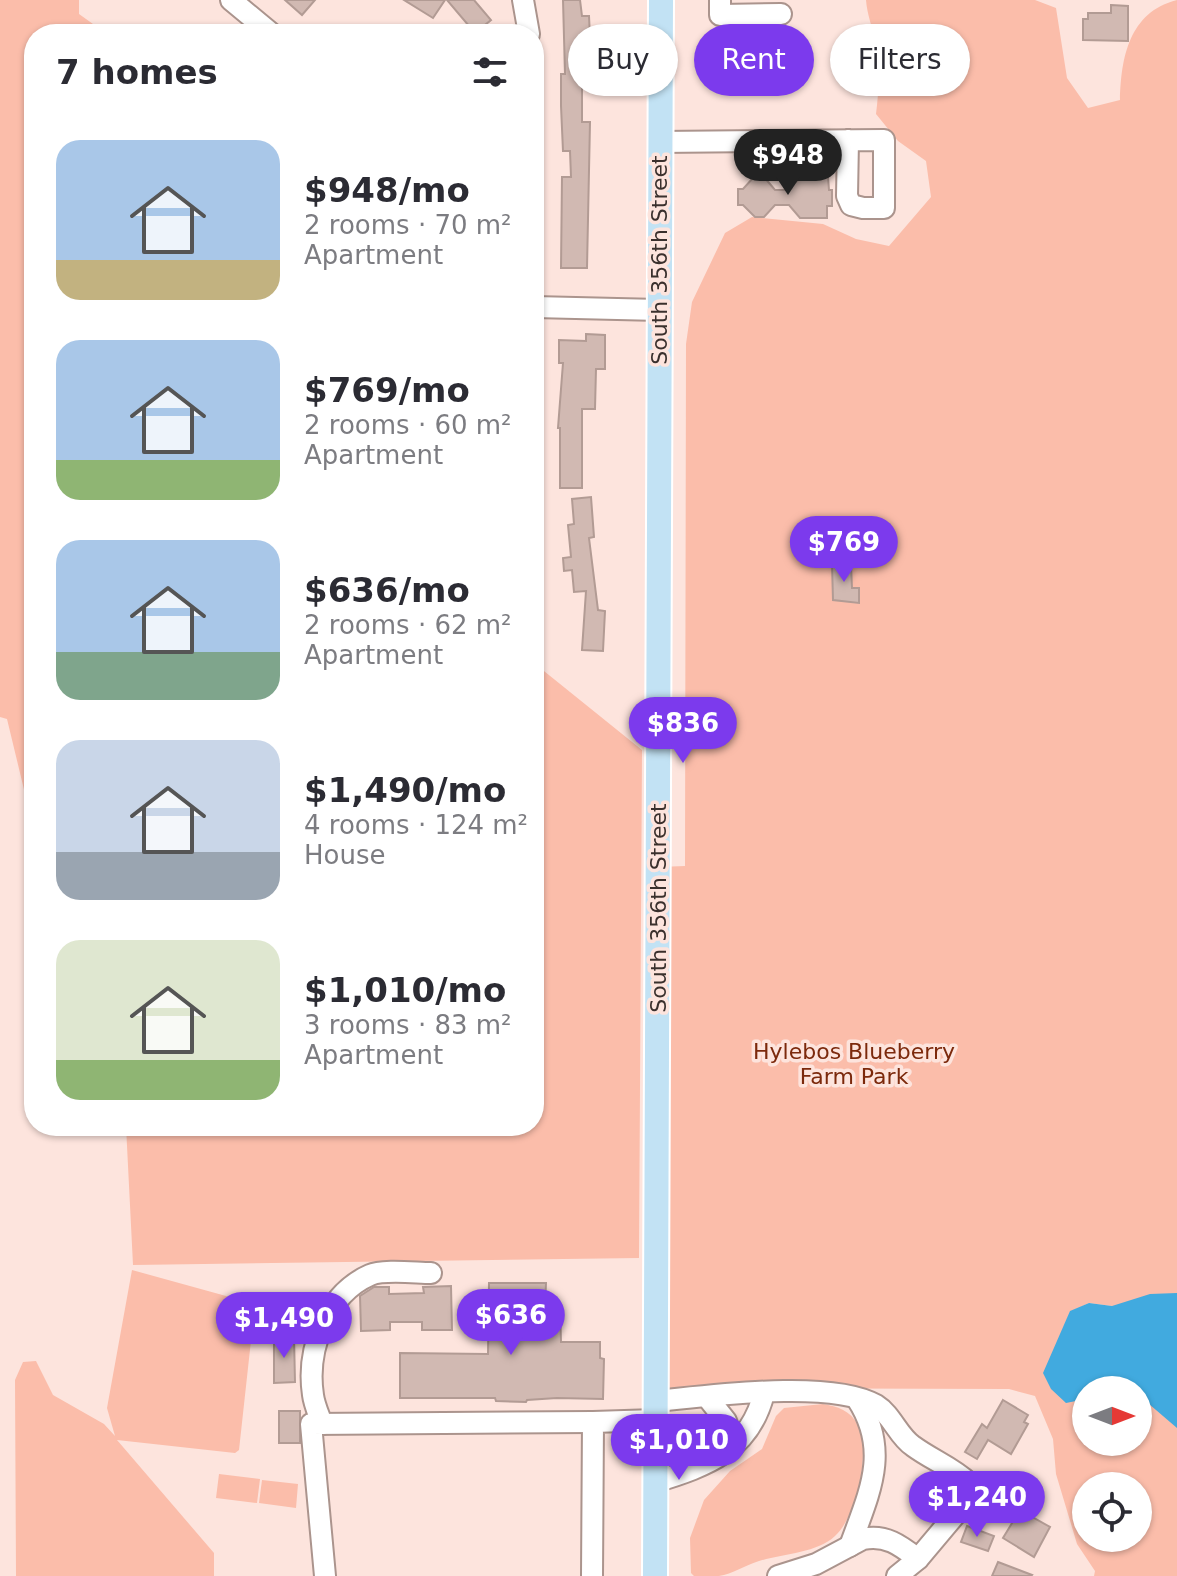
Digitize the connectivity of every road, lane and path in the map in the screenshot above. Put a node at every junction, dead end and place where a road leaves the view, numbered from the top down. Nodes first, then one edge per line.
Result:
1 (231, 0) edge
2 (523, 0) edge
3 (661, 0) edge
4 (720, 0) edge
5 (781, 14) dead end
6 (260, 24) edge
7 (527, 24) edge
8 (848, 140) dead end
9 (659, 142) junction
10 (544, 307) edge
11 (659, 310) junction
12 (431, 1273) dead end
13 (764, 1393) junction
14 (707, 1397) junction
15 (857, 1399) junction
16 (656, 1411) junction
17 (593, 1422) junction
18 (322, 1424) junction
19 (906, 1440) junction
20 (734, 1445) junction
21 (876, 1450) junction
22 (655, 1482) junction
23 (850, 1546) junction
24 (918, 1559) junction
25 (325, 1576) edge
26 (592, 1576) edge
27 (655, 1576) edge
28 (778, 1576) edge
29 (897, 1576) edge

1 - 6 street
2 - 7 street
3 - 9 main road, South 356th Street
4 - 5 street
8 - 9 street
9 - 11 main road, South 356th Street
10 - 11 street
11 - 16 main road, South 356th Street
12 - 18 street
13 - 14 street
13 - 15 street
13 - 20 street
14 - 16 street
14 - 20 street
15 - 19 street
15 - 21 street
16 - 17 street
16 - 22 main road, South 356th Street
17 - 18 street
17 - 26 street
18 - 25 street
19 - 21 street
19 - 24 street
20 - 22 street
21 - 23 street
22 - 27 main road, South 356th Street
23 - 24 street
23 - 28 street
24 - 29 street

